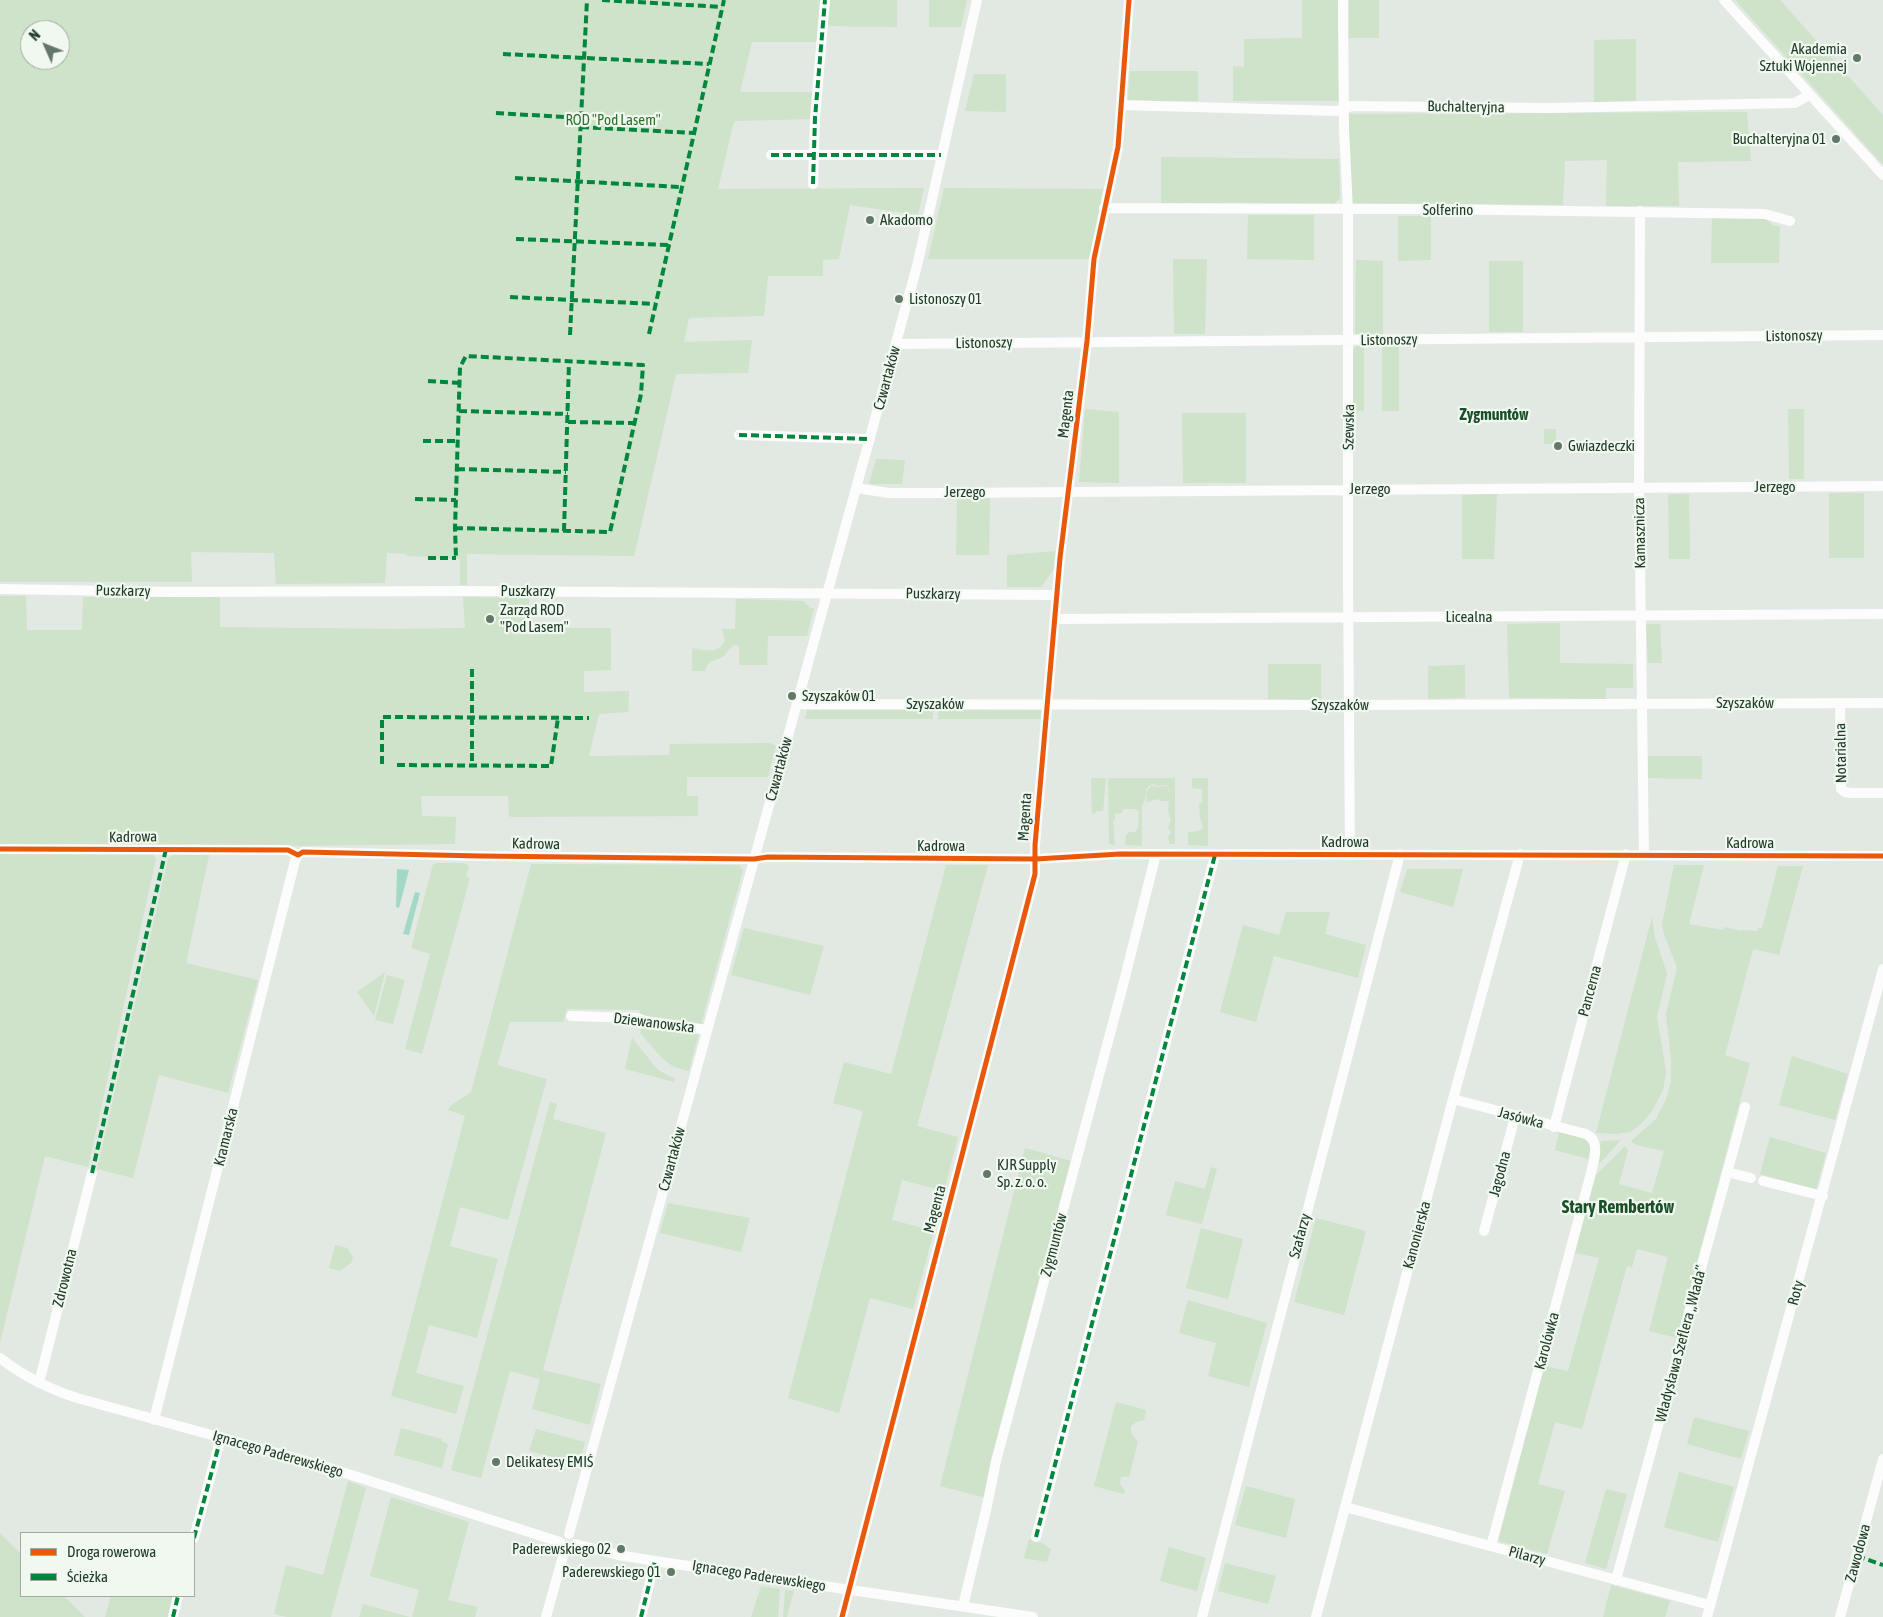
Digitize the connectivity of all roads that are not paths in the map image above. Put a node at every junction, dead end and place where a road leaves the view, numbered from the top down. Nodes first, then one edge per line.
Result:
1 (825, 0) edge
2 (976, 0) edge
3 (1129, 0) edge
4 (1343, 0) edge
5 (1724, 0) edge
6 (1809, 95) junction
7 (1122, 104) junction
8 (1344, 109) junction
9 (771, 155) dead end
10 (813, 155) junction
11 (941, 155) junction
12 (1883, 175) edge
13 (813, 184) dead end
14 (1104, 208) junction
15 (1348, 210) junction
16 (1640, 212) junction
17 (1790, 221) dead end
18 (1883, 335) edge
19 (1639, 338) junction
20 (1088, 341) junction
21 (1349, 341) junction
22 (896, 344) junction
23 (739, 435) dead end
24 (870, 439) junction
25 (1883, 486) edge
26 (1639, 487) junction
27 (856, 488) junction
28 (1348, 489) junction
29 (1069, 492) junction
30 (0, 589) edge
31 (828, 593) junction
32 (1056, 595) junction
33 (1641, 614) junction
34 (1883, 614) edge
35 (1348, 617) junction
36 (1055, 619) junction
37 (1642, 703) junction
38 (1840, 703) junction
39 (1883, 703) edge
40 (797, 704) junction
41 (1048, 704) junction
42 (1348, 705) junction
43 (1883, 793) edge
44 (0, 849) edge
45 (1156, 854) junction
46 (1350, 854) junction
47 (1400, 854) junction
48 (1520, 854) junction
49 (1626, 854) junction
50 (298, 855) junction
51 (1215, 855) junction
52 (1644, 855) junction
53 (1883, 856) edge
54 (754, 859) junction
55 (1036, 859) junction
56 (1883, 969) edge
57 (571, 1016) dead end
58 (707, 1030) junction
59 (1453, 1099) junction
60 (1745, 1107) dead end
61 (1515, 1117) junction
62 (1554, 1127) junction
63 (1590, 1136) joint
64 (1728, 1172) junction
65 (92, 1173) dead end
66 (1751, 1178) dead end
67 (1763, 1181) dead end
68 (1823, 1196) junction
69 (1484, 1231) dead end
70 (0, 1358) edge
71 (38, 1383) junction
72 (154, 1420) junction
73 (221, 1437) junction
74 (1883, 1459) edge
75 (1345, 1507) junction
76 (195, 1534) edge
77 (1036, 1536) dead end
78 (567, 1545) junction
79 (1491, 1546) junction
80 (655, 1561) junction
81 (1616, 1580) junction
82 (848, 1590) junction
83 (178, 1597) edge
84 (1710, 1605) junction
85 (963, 1606) junction
86 (1009, 1615) edge
87 (173, 1617) edge
88 (546, 1617) edge
89 (641, 1617) edge
90 (842, 1617) edge
91 (1033, 1617) edge
92 (1202, 1617) edge
93 (1316, 1617) edge
94 (1707, 1617) edge
95 (1840, 1617) edge

1 - 10 street
2 - 11 street, Czwartaków
3 - 7 street, Magenta
4 - 8 street, Szewska
5 - 6 street
6 - 8 street, Buchalteryjna
6 - 12 street
7 - 8 street, Buchalteryjna
7 - 14 street, Magenta
8 - 15 street, Szewska
9 - 10 street
10 - 11 street
10 - 13 street
11 - 22 street, Czwartaków
14 - 15 street, Solferino
14 - 20 street, Magenta
15 - 16 street, Solferino
15 - 21 street, Szewska
16 - 17 street, Solferino
16 - 19 street, Kamasznicza
18 - 19 street, Listonoszy
19 - 21 street, Listonoszy
19 - 26 street, Kamasznicza
20 - 21 street, Listonoszy
20 - 22 street, Listonoszy
20 - 29 street, Magenta
21 - 28 street, Szewska
22 - 24 street, Czwartaków
23 - 24 street
24 - 27 street, Czwartaków
25 - 26 street, Jerzego
26 - 28 street, Jerzego
26 - 33 street, Kamasznicza
27 - 29 street, Jerzego
27 - 31 street, Czwartaków
28 - 29 street, Jerzego
28 - 35 street, Szewska
29 - 32 street, Magenta
30 - 31 street, Puszkarzy
31 - 32 street, Puszkarzy
31 - 40 street, Czwartaków
32 - 36 street, Magenta
33 - 34 street, Licealna
33 - 35 street, Licealna
33 - 37 street, Kamasznicza
35 - 36 street, Licealna
35 - 42 street, Szewska
36 - 41 street, Magenta
37 - 38 street, Szyszaków
37 - 42 street, Szyszaków
37 - 52 street, Kamasznicza
38 - 39 street, Szyszaków
38 - 43 street, Notarialna
40 - 41 street, Szyszaków
40 - 54 street, Czwartaków
41 - 42 street, Szyszaków
41 - 55 street, Magenta
42 - 46 street, Szewska
44 - 50 street, Kadrowa
45 - 51 street, Kadrowa
45 - 55 street, Kadrowa
45 - 85 street, Zygmuntów
46 - 47 street, Kadrowa
46 - 51 street, Kadrowa
47 - 48 street, Kadrowa
47 - 92 street, Szafarzy
48 - 49 street, Kadrowa
48 - 59 street, Kanonierska
49 - 52 street, Kadrowa
49 - 62 street, Pancerna
50 - 54 street, Kadrowa
50 - 72 street, Kramarska
51 - 77 street
52 - 53 street, Kadrowa
54 - 55 street, Kadrowa
54 - 58 street, Czwartaków
55 - 82 street, Magenta
56 - 68 street, Roty
57 - 58 street, Dziewanowska
58 - 78 street, Czwartaków
59 - 61 street, Jasówka
59 - 75 street, Kanonierska
60 - 64 street, Władysława Szeflera „Włada”
61 - 62 street, Jasówka
61 - 69 street, Jagodna
62 - 63 street, Jasówka
63 - 79 street, Karolówka
64 - 66 street
64 - 81 street, Władysława Szeflera „Włada”
65 - 71 street, Zdrowotna
67 - 68 street
68 - 84 street, Roty
70 - 71 street, Ignacego Paderewskiego
71 - 72 street, Ignacego Paderewskiego
72 - 73 street, Ignacego Paderewskiego
73 - 76 street
73 - 78 street, Ignacego Paderewskiego
74 - 95 street, Zawodowa
75 - 79 street, Pilarzy
75 - 93 street, Kanonierska
78 - 80 street, Ignacego Paderewskiego
78 - 88 street
79 - 81 street, Pilarzy
80 - 82 street, Ignacego Paderewskiego
80 - 89 street
81 - 84 street, Pilarzy
82 - 85 street, Ignacego Paderewskiego
82 - 90 street, Magenta
83 - 87 street
84 - 94 street, Roty
85 - 86 street, Ignacego Paderewskiego
86 - 91 street, Ignacego Paderewskiego

